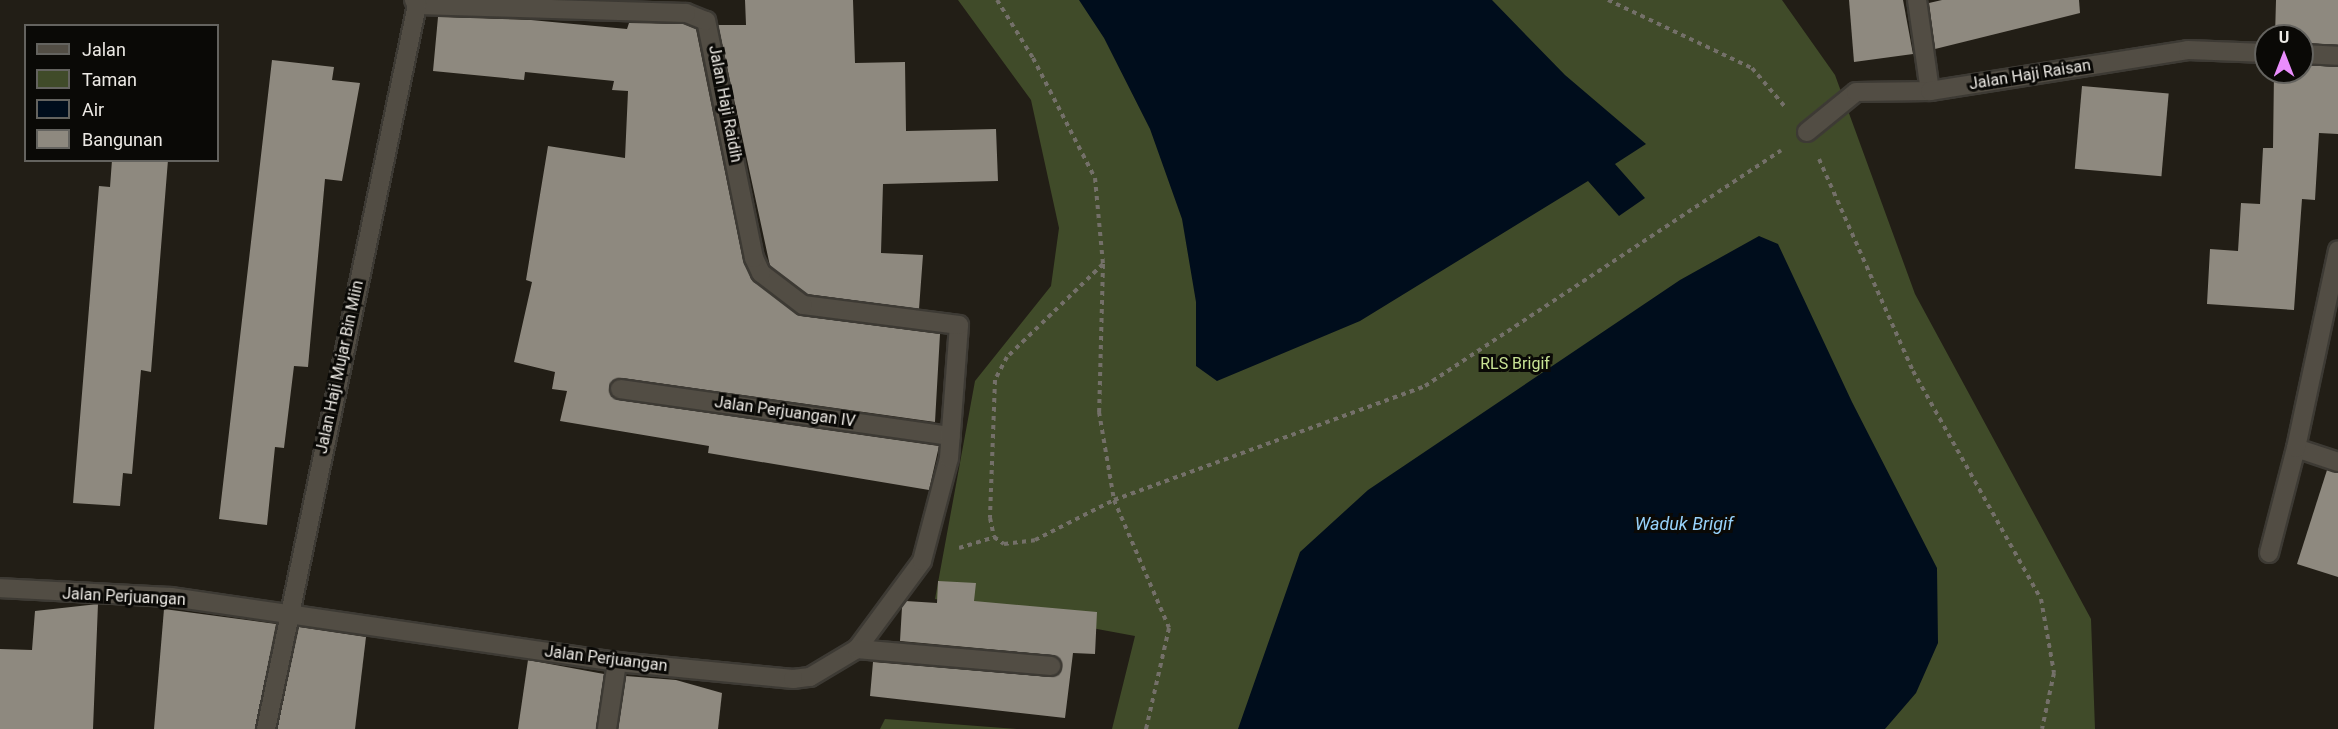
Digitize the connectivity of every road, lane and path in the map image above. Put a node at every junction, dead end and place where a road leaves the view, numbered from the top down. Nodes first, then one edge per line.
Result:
1 (996, 0) edge
2 (1608, 0) edge
3 (1917, 0) edge
4 (416, 2) edge
5 (2254, 53) edge
6 (2314, 55) edge
7 (2338, 56) edge
8 (1930, 91) junction
9 (1807, 132) junction
10 (2338, 250) edge
11 (1103, 264) junction
12 (959, 325) joint
13 (620, 389) dead end
14 (951, 436) junction
15 (2296, 448) junction
16 (2338, 462) edge
17 (1114, 500) junction
18 (2269, 553) dead end
19 (0, 588) edge
20 (288, 612) junction
21 (857, 649) junction
22 (617, 662) junction
23 (1051, 666) dead end
24 (266, 729) edge
25 (607, 729) edge
26 (1146, 729) edge
27 (2042, 729) edge

1 - 11 path
2 - 9 path
3 - 8 street
4 - 12 street, Jalan Haji Raidih
4 - 20 street, Jalan Haji Mujar Bin Miin
5 - 8 street, Jalan Haji Raisan
6 - 7 street
8 - 9 street, Jalan Haji Raisan
9 - 17 path
9 - 27 path
10 - 15 street
11 - 17 path
11 - 17 path
12 - 14 street, Jalan Perjuangan
13 - 14 street, Jalan Perjuangan IV
14 - 21 street, Jalan Perjuangan
15 - 16 street
15 - 18 street
17 - 26 path
19 - 20 street, Jalan Perjuangan
20 - 22 street, Jalan Perjuangan
20 - 24 street, Jalan Haji Mujar Bin Miin
21 - 22 street, Jalan Perjuangan
21 - 23 street
22 - 25 street

